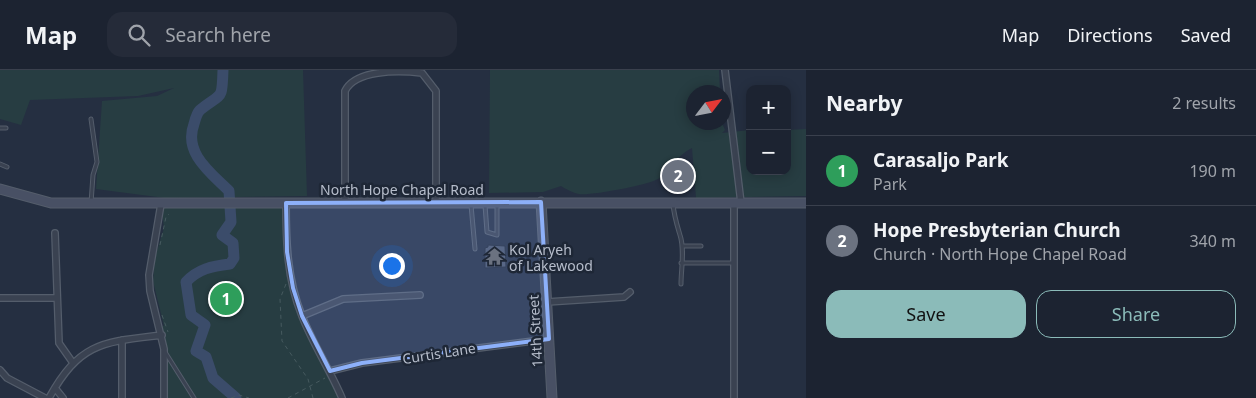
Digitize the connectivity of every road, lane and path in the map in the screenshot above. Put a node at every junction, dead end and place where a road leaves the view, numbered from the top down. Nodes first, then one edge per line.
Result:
1 (725, 70) edge
2 (91, 119) dead end
3 (0, 128) edge
4 (6, 128) dead end
5 (0, 164) edge
6 (7, 167) dead end
7 (0, 189) edge
8 (345, 202) junction
9 (436, 202) junction
10 (471, 202) junction
11 (485, 202) junction
12 (497, 202) junction
13 (541, 202) junction
14 (91, 203) junction
15 (286, 203) junction
16 (737, 203) junction
17 (806, 203) edge
18 (161, 204) junction
19 (673, 204) junction
20 (169, 214) dead end
21 (55, 233) dead end
22 (160, 246) dead end
23 (682, 246) junction
24 (700, 246) dead end
25 (475, 249) dead end
26 (682, 263) junction
27 (734, 263) junction
28 (290, 274) junction
29 (681, 284) dead end
30 (630, 292) dead end
31 (420, 295) dead end
32 (0, 298) edge
33 (56, 298) junction
34 (547, 302) junction
35 (161, 311) dead end
36 (302, 316) junction
37 (162, 335) junction
38 (169, 338) dead end
39 (549, 339) junction
40 (122, 340) junction
41 (164, 349) junction
42 (73, 363) junction
43 (0, 370) edge
44 (331, 373) junction
45 (310, 386) junction
46 (55, 388) junction
47 (45, 398) edge
48 (49, 398) edge
49 (63, 398) edge
50 (122, 398) edge
51 (164, 398) edge
52 (194, 398) edge
53 (231, 398) edge
54 (248, 398) edge
55 (288, 398) edge
56 (314, 398) edge
57 (342, 398) edge
58 (552, 398) edge
59 (734, 398) edge

1 - 16 street
2 - 14 lane
3 - 4 lane
5 - 6 lane
7 - 14 main road, North Hope Chapel Road
8 - 9 main road, North Hope Chapel Road
8 - 9 street
8 - 15 main road, North Hope Chapel Road
9 - 10 main road, North Hope Chapel Road
10 - 11 main road, North Hope Chapel Road
10 - 25 lane
11 - 12 main road, North Hope Chapel Road
11 - 12 lane
12 - 13 main road, North Hope Chapel Road
13 - 19 main road, North Hope Chapel Road
13 - 34 main road, 14th Street
14 - 18 main road, North Hope Chapel Road
15 - 18 main road, North Hope Chapel Road
15 - 28 street
16 - 17 main road, North Hope Chapel Road
16 - 19 main road, North Hope Chapel Road
16 - 27 street
18 - 37 street
19 - 23 lane
20 - 22 path
21 - 33 street
23 - 24 lane
23 - 26 lane
26 - 27 lane
26 - 29 lane
27 - 59 street
28 - 36 street
28 - 45 path
30 - 34 street
31 - 36 street
32 - 33 street
33 - 42 street
34 - 39 main road, 14th Street
35 - 38 path
36 - 44 street
37 - 40 street
37 - 41 street
39 - 44 street, Curtis Lane
39 - 58 main road, 14th Street
40 - 42 street
40 - 50 street
41 - 51 street
41 - 52 lane
42 - 46 street
43 - 47 street
44 - 45 path
44 - 57 street
45 - 55 path
45 - 56 path
46 - 48 street
46 - 49 street
53 - 54 path

